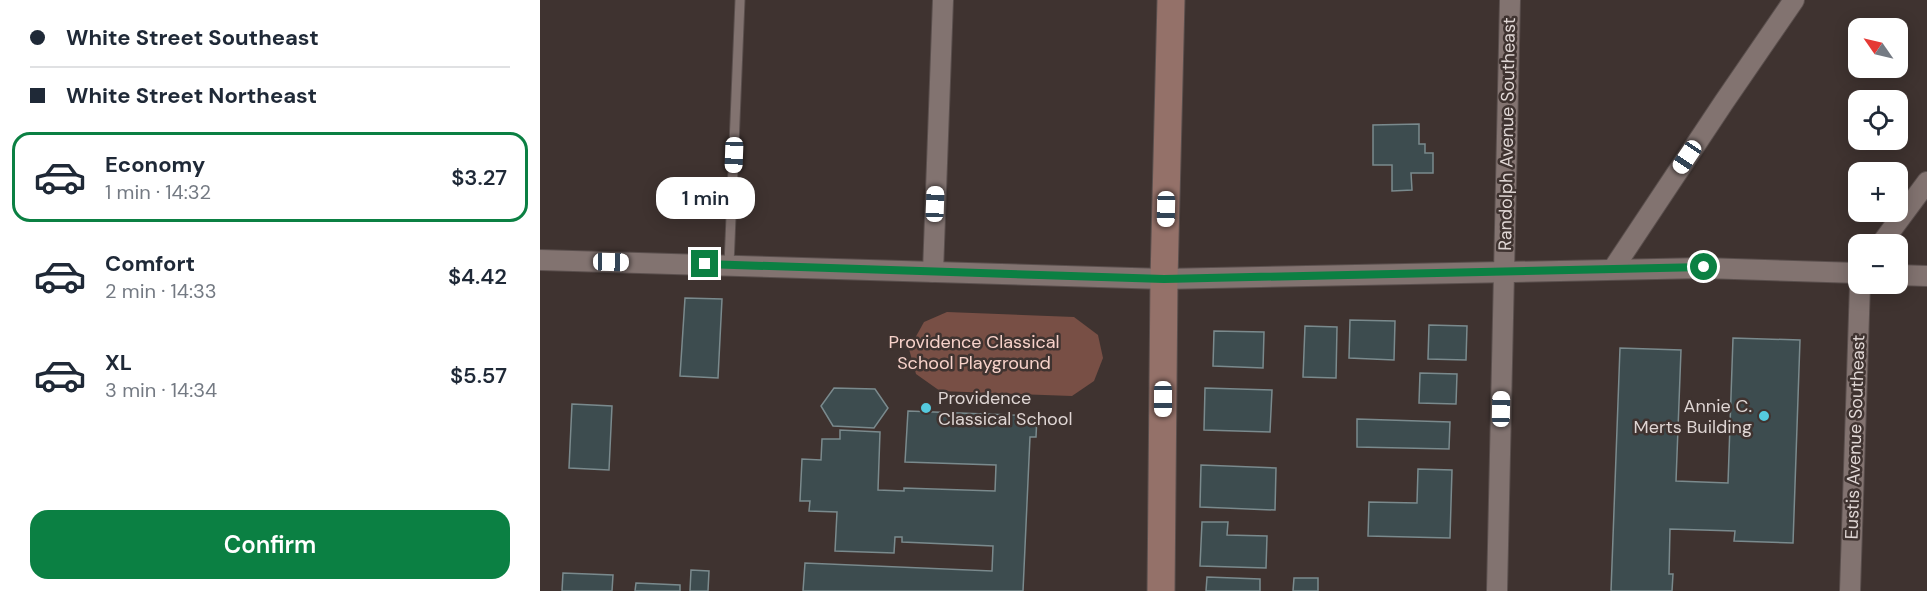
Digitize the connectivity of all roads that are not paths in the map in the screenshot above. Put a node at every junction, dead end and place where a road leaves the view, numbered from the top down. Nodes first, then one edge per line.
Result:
1 (740, 0) edge
2 (943, 0) edge
3 (1171, 0) edge
4 (1510, 0) edge
5 (1794, 0) edge
6 (1927, 182) edge
7 (1888, 234) edge
8 (540, 260) edge
9 (729, 265) junction
10 (1613, 269) junction
11 (933, 272) junction
12 (1504, 272) junction
13 (1848, 273) edge
14 (1908, 275) edge
15 (1927, 276) edge
16 (1164, 279) junction
17 (1860, 294) edge
18 (1161, 591) edge
19 (1497, 591) edge
20 (1850, 591) edge

1 - 9 lane
2 - 11 street
3 - 16 street
4 - 12 street, Randolph Avenue Southeast
5 - 10 street
6 - 7 street
8 - 9 street
9 - 11 street
10 - 12 street
10 - 13 street
11 - 16 street
12 - 16 street
12 - 19 street, Randolph Avenue Southeast
14 - 15 street
16 - 18 street
17 - 20 street, Eustis Avenue Southeast

